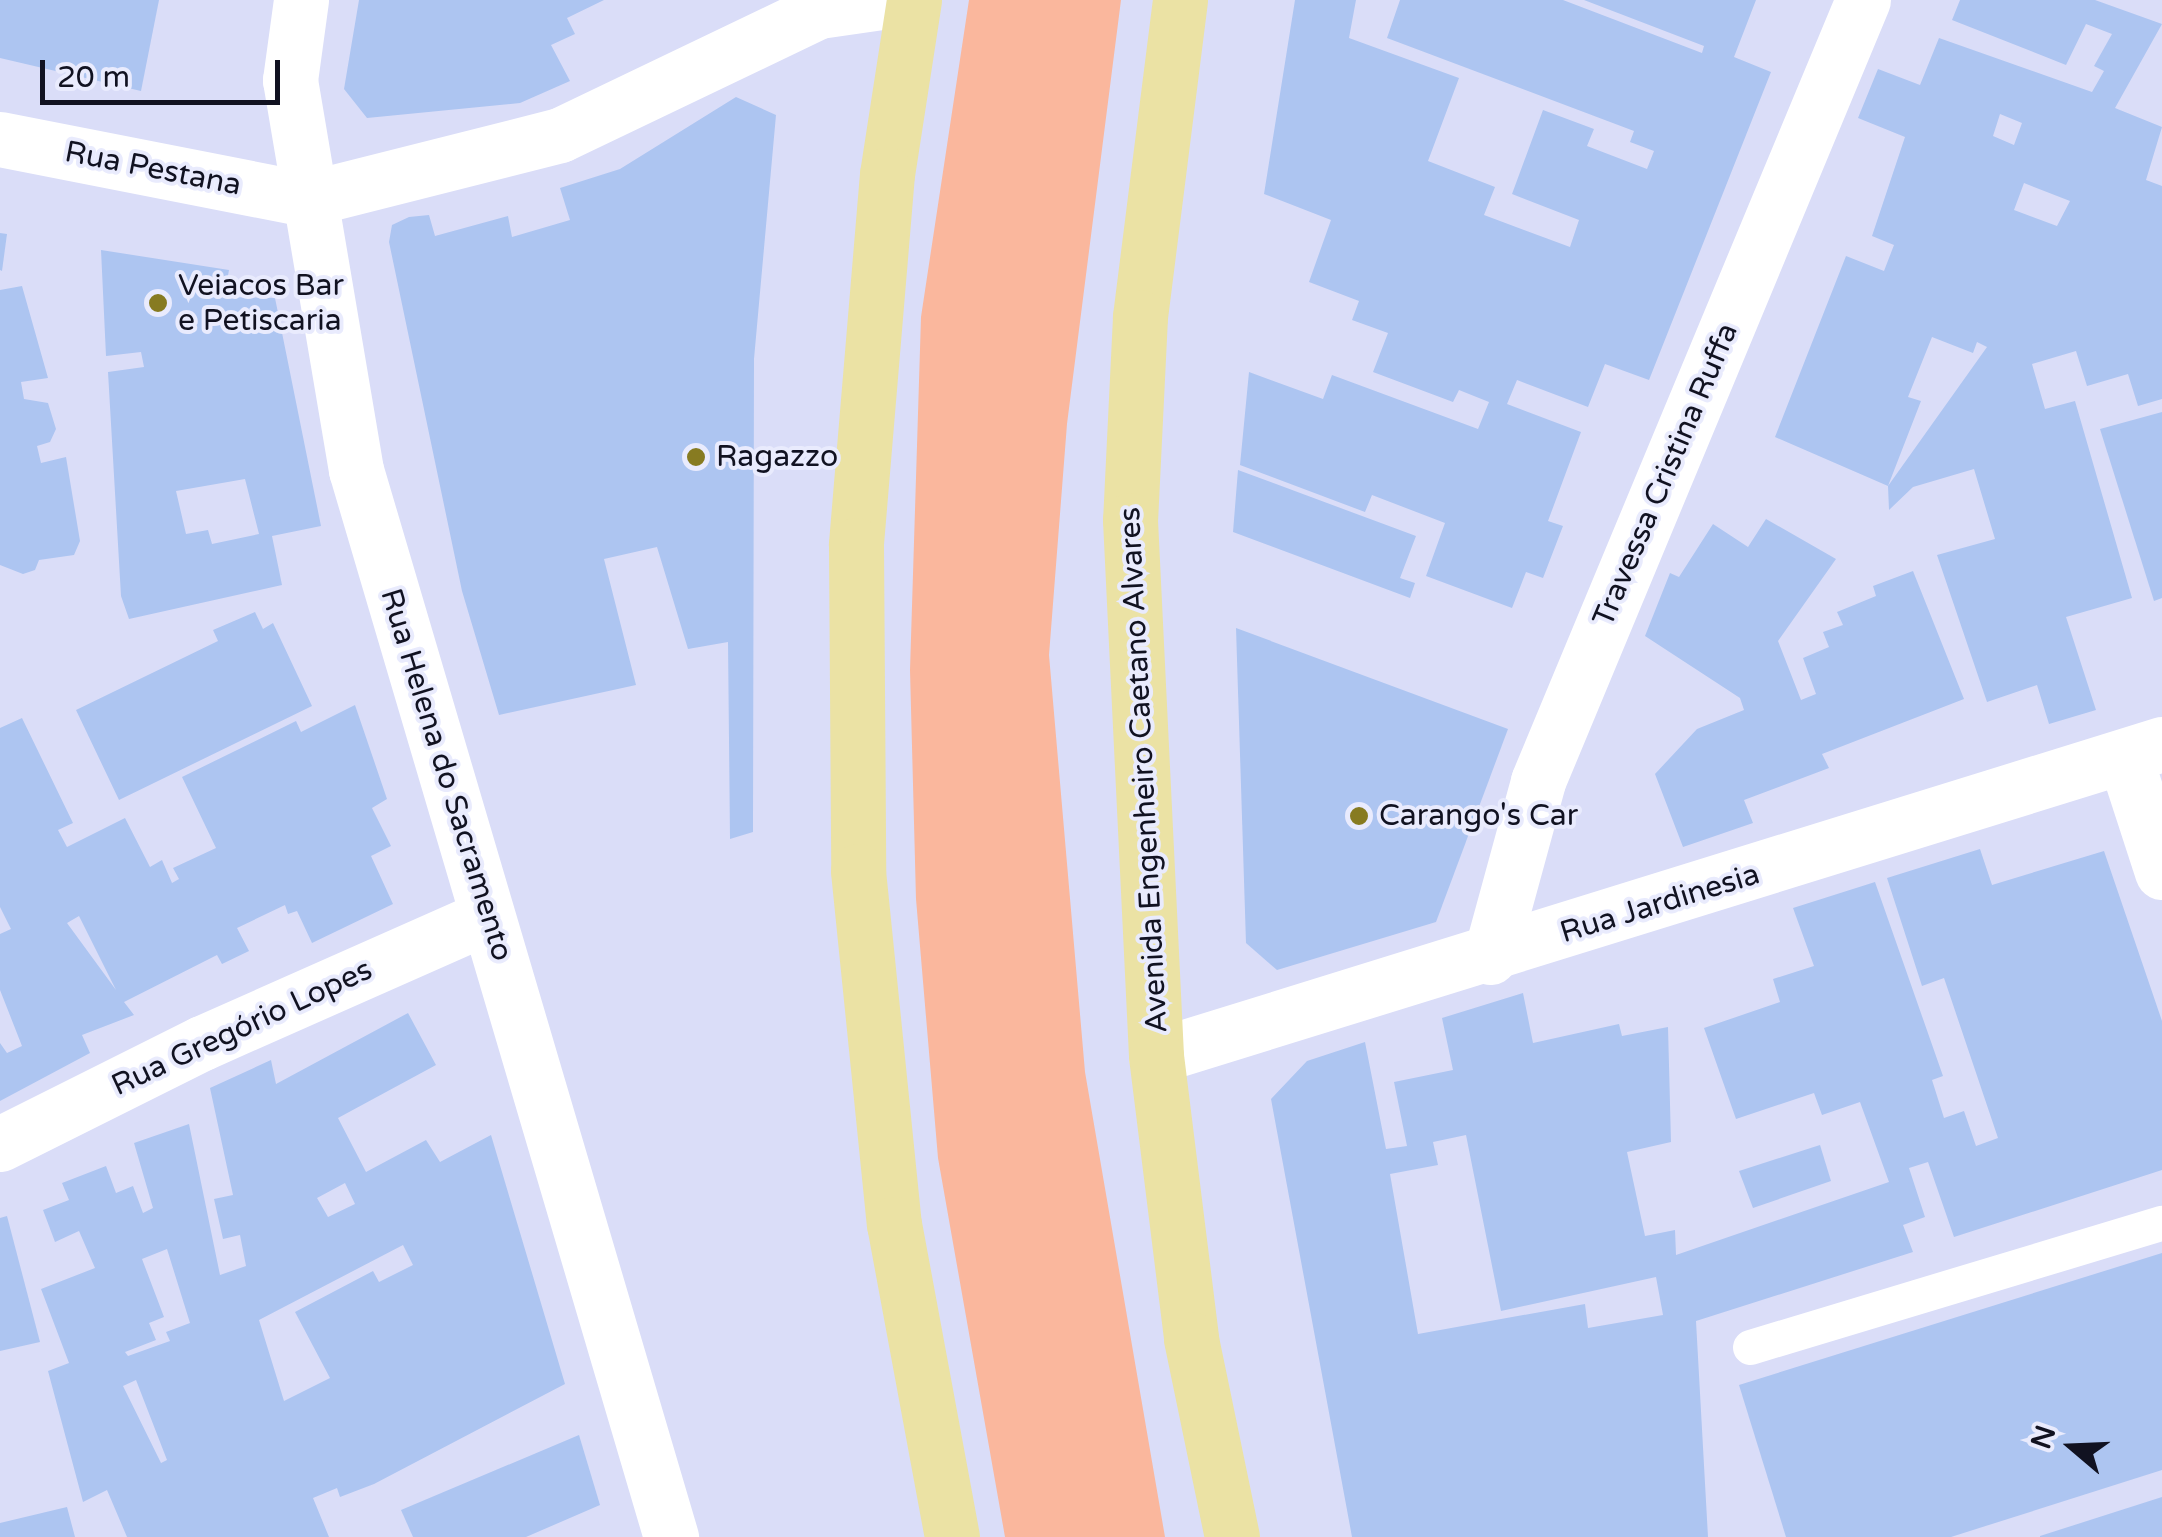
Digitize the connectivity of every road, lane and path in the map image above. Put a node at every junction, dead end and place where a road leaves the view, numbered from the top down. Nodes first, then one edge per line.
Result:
1 (301, 0) edge
2 (895, 0) edge
3 (914, 0) edge
4 (1180, 0) edge
5 (1863, 0) edge
6 (0, 139) edge
7 (307, 198) junction
8 (2143, 751) edge
9 (2162, 872) edge
10 (486, 918) junction
11 (1490, 957) junction
12 (1156, 1056) junction
13 (0, 1144) edge
14 (2162, 1223) edge
15 (1750, 1348) dead end
16 (671, 1537) edge
17 (952, 1537) edge
18 (1232, 1537) edge

1 - 7 street, Rua Helena do Sacramento
2 - 7 street
3 - 17 main road
4 - 12 main road, Avenida Engenheiro Caetano Alvares
5 - 11 street, Travessa Cristina Ruffa
6 - 7 street, Rua Pestana
7 - 10 street, Rua Helena do Sacramento
8 - 9 street
8 - 11 street, Rua Jardinesia
10 - 13 street, Rua Gregório Lopes
10 - 16 street, Rua Helena do Sacramento
11 - 12 street, Rua Jardinesia
12 - 18 main road, Avenida Engenheiro Caetano Alvares
14 - 15 lane

